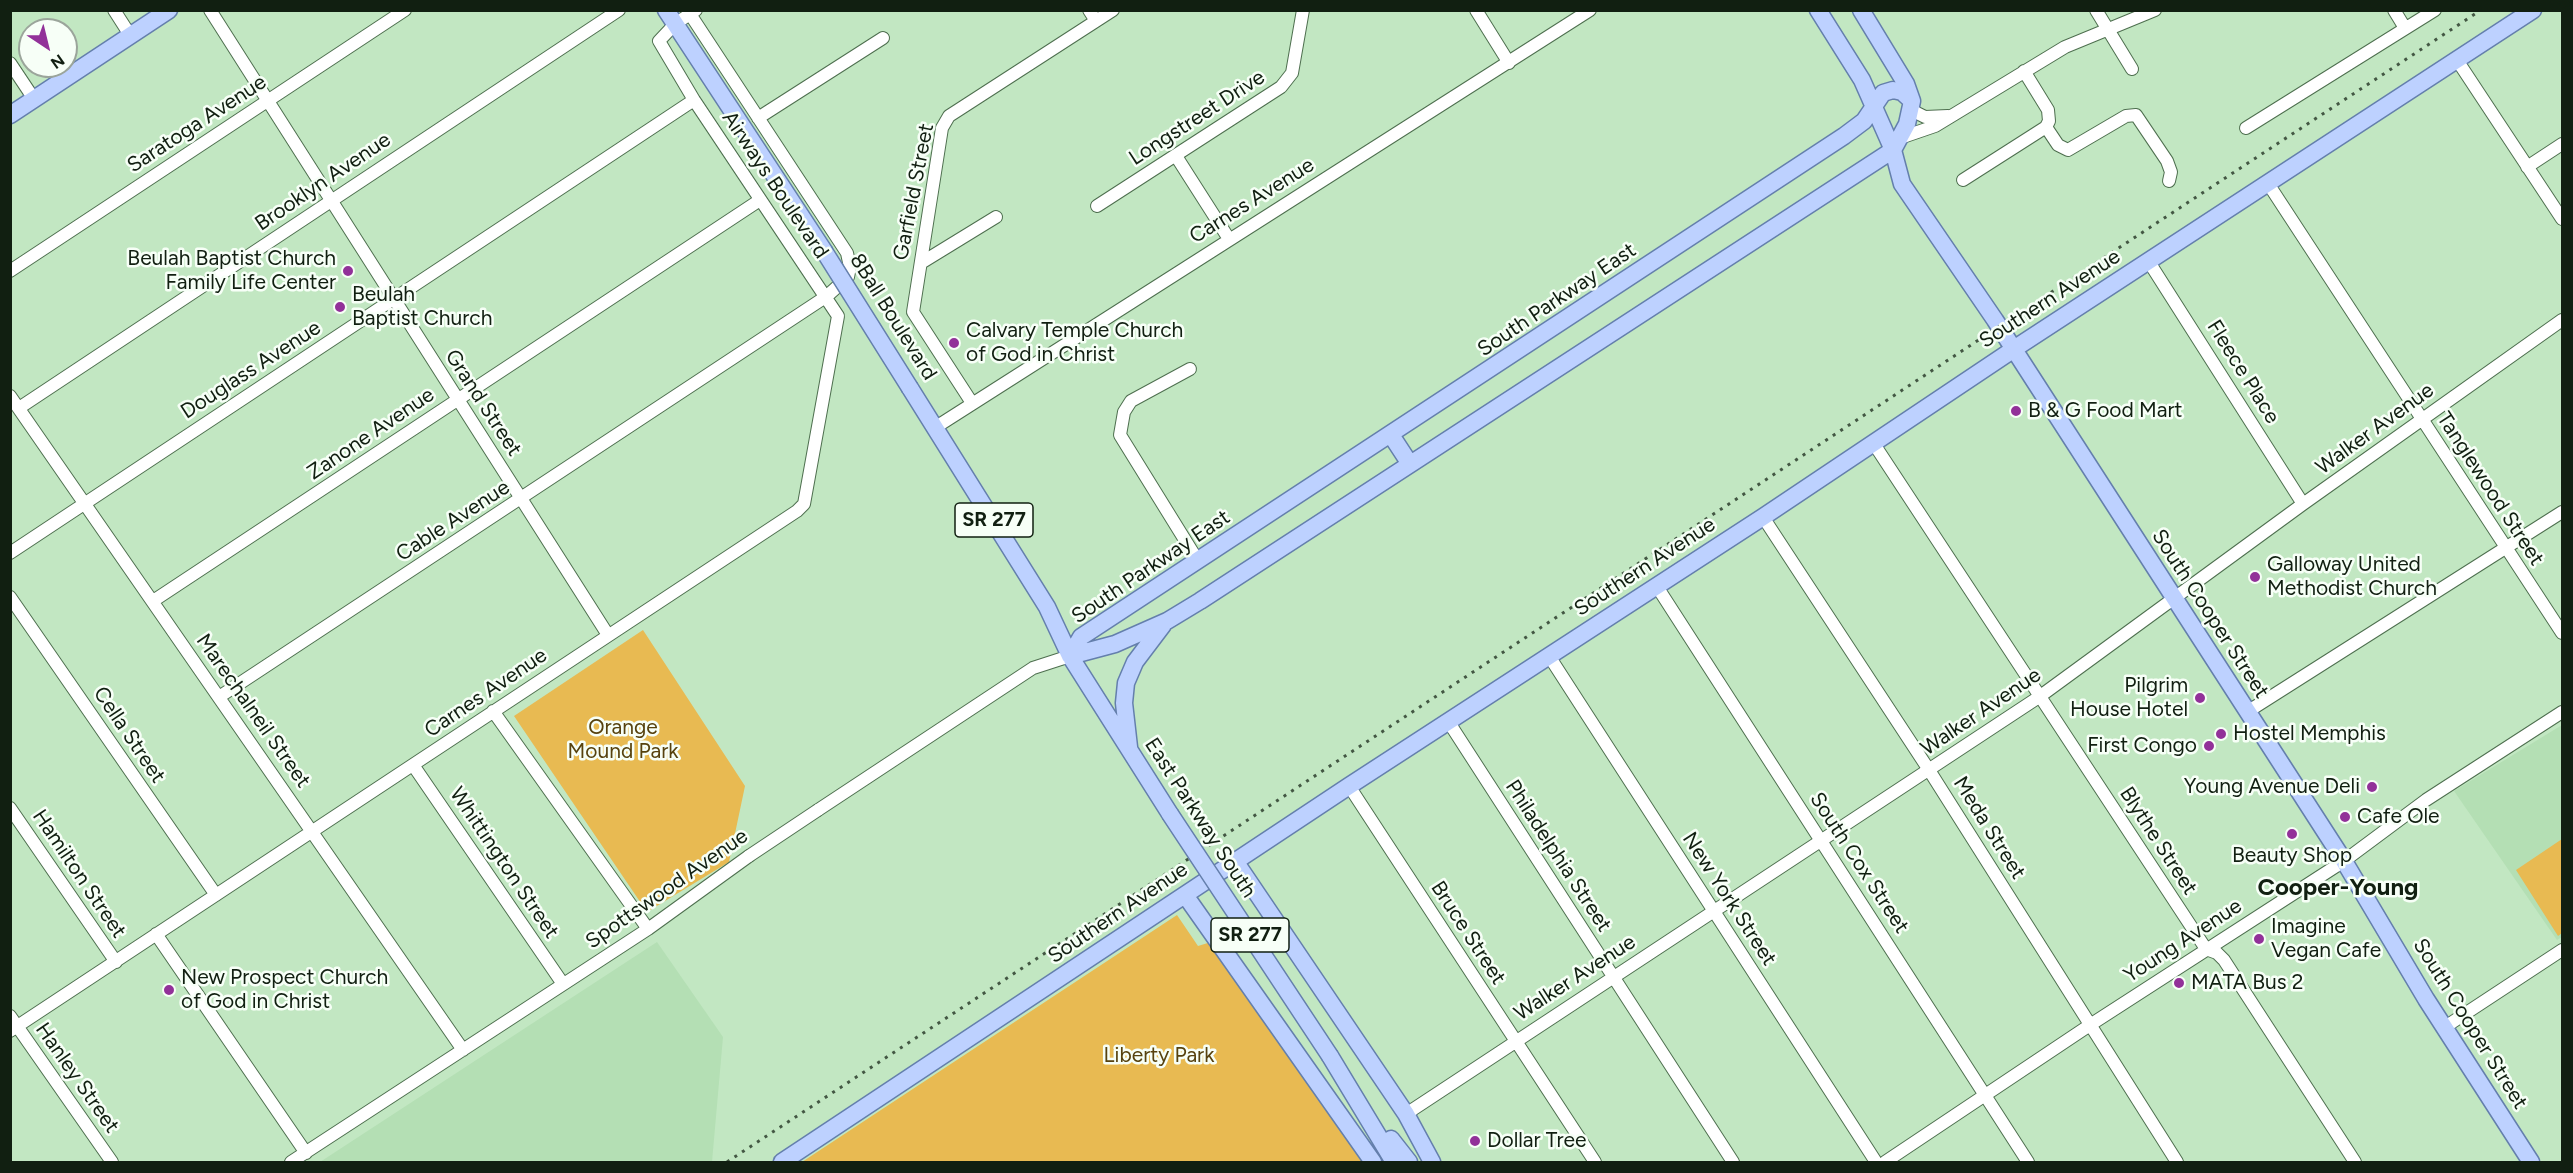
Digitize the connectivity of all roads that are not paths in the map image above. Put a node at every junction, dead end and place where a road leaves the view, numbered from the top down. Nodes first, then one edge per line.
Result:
1 (114, 10) edge
2 (169, 10) edge
3 (210, 10) edge
4 (405, 10) edge
5 (619, 10) edge
6 (1113, 10) edge
7 (1303, 10) edge
8 (1476, 10) edge
9 (1590, 10) edge
10 (1818, 10) edge
11 (1861, 10) edge
12 (2096, 10) edge
13 (2155, 10) edge
14 (2394, 10) edge
15 (2435, 10) edge
16 (2533, 10) edge
17 (693, 12) edge
18 (1092, 16) edge
19 (670, 17) edge
20 (2405, 28) junction
21 (2108, 29) junction
22 (130, 35) junction
23 (883, 38) dead end
24 (2457, 60) junction
25 (10, 63) edge
26 (1509, 63) junction
27 (2132, 69) dead end
28 (2024, 71) junction
29 (34, 99) junction
30 (694, 100) junction
31 (267, 101) junction
32 (1912, 105) junction
33 (1873, 106) junction
34 (10, 115) edge
35 (1949, 115) junction
36 (758, 118) junction
37 (2046, 127) junction
38 (2246, 128) dead end
39 (1896, 144) junction
40 (2562, 144) edge
41 (1176, 156) junction
42 (2527, 167) junction
43 (1963, 180) dead end
44 (2169, 181) dead end
45 (2269, 185) junction
46 (331, 200) junction
47 (760, 200) junction
48 (1097, 206) dead end
49 (996, 217) dead end
50 (2562, 219) edge
51 (1229, 239) junction
52 (2149, 262) junction
53 (921, 263) junction
54 (10, 271) edge
55 (827, 296) junction
56 (394, 299) junction
57 (2562, 320) edge
58 (2013, 350) junction
59 (1190, 369) dead end
60 (10, 396) edge
61 (458, 399) junction
62 (972, 403) junction
63 (19, 408) junction
64 (2421, 419) junction
65 (936, 427) junction
66 (1391, 435) junction
67 (1874, 444) junction
68 (1410, 464) junction
69 (522, 500) junction
70 (85, 503) junction
71 (2303, 504) junction
72 (2562, 512) edge
73 (1763, 517) junction
74 (2505, 548) junction
75 (10, 553) edge
76 (1197, 561) junction
77 (1656, 585) junction
78 (10, 597) edge
79 (2174, 598) junction
80 (153, 601) junction
81 (1167, 621) junction
82 (2562, 633) edge
83 (608, 635) junction
84 (1070, 656) junction
85 (1549, 656) junction
86 (219, 697) junction
87 (2039, 697) junction
88 (493, 711) junction
89 (2247, 712) junction
90 (2562, 712) edge
91 (1448, 721) junction
92 (1130, 754) junction
93 (413, 765) junction
94 (1929, 770) junction
95 (1349, 786) junction
96 (10, 808) edge
97 (312, 831) junction
98 (1822, 841) junction
99 (1235, 861) junction
100 (2343, 861) junction
101 (216, 895) junction
102 (1185, 895) junction
103 (1713, 911) junction
104 (648, 929) junction
105 (156, 934) junction
106 (2206, 950) junction
107 (2562, 950) edge
108 (116, 962) junction
109 (1614, 977) junction
110 (563, 984) junction
111 (13, 1024) edge
112 (2090, 1025) junction
113 (2445, 1027) junction
114 (1515, 1041) junction
115 (463, 1050) junction
116 (1332, 1060) junction
117 (1985, 1094) junction
118 (1406, 1113) junction
119 (306, 1153) junction
120 (112, 1162) edge
121 (291, 1162) edge
122 (782, 1162) edge
123 (1373, 1162) edge
124 (1394, 1162) edge
125 (1408, 1162) edge
126 (1432, 1162) edge
127 (1595, 1162) edge
128 (1733, 1162) edge
129 (1876, 1162) edge
130 (1885, 1162) edge
131 (2028, 1162) edge
132 (2177, 1162) edge
133 (2355, 1162) edge
134 (2531, 1162) edge

1 - 22 street
2 - 22 main road
3 - 31 street, Grand Street
4 - 31 street, Saratoga Avenue
5 - 46 street, Brooklyn Avenue
6 - 18 street
7 - 41 street, Longstreet Drive
8 - 26 street
9 - 26 street, Carnes Avenue
10 - 33 main road
11 - 32 main road
12 - 21 street
13 - 21 street
14 - 20 street
15 - 20 street
16 - 24 main road, Southern Avenue
17 - 19 street
17 - 36 street, Airways Boulevard
18 - 53 street, Garfield Street
19 - 30 street, Airways Boulevard
19 - 65 main road, 8Ball Boulevard / SR 277, bridge
20 - 38 street
21 - 27 street
21 - 28 street
22 - 29 main road
23 - 36 street
24 - 42 street
24 - 45 main road, Southern Avenue
25 - 29 street
26 - 51 street, Carnes Avenue
28 - 35 street
28 - 37 street
29 - 34 main road
30 - 47 street, Airways Boulevard
30 - 56 street, Douglass Avenue
31 - 46 street, Grand Street
31 - 54 street, Saratoga Avenue
32 - 33 main road, South Parkway East
32 - 35 street
32 - 39 main road
33 - 39 main road
33 - 66 main road, South Parkway East
35 - 39 street
36 - 55 street, Airways Boulevard
37 - 43 street
37 - 44 street
39 - 58 main road, South Cooper Street
39 - 68 main road, South Parkway East
40 - 42 street
41 - 48 street, Longstreet Drive
41 - 51 street
42 - 50 street
45 - 52 main road, Southern Avenue
45 - 64 street, Tanglewood Street
46 - 56 street, Grand Street
46 - 63 street, Brooklyn Avenue
47 - 55 street, Airways Boulevard
47 - 61 street, Zanone Avenue
49 - 53 street
51 - 62 street, Carnes Avenue
52 - 58 main road, Southern Avenue
52 - 71 street, Fleece Place
53 - 62 street, Garfield Street
55 - 69 street, Cable Avenue
55 - 83 street, Carnes Avenue
56 - 61 street, Grand Street
56 - 70 street, Douglass Avenue
57 - 64 street, Walker Avenue
58 - 67 main road, Southern Avenue
58 - 79 main road, South Cooper Street
59 - 76 street
60 - 63 street, Marechalneil Street
61 - 69 street, Grand Street
61 - 80 street, Zanone Avenue
62 - 65 street, Carnes Avenue
63 - 70 street, Marechalneil Street
64 - 71 street, Walker Avenue
64 - 74 street, Tanglewood Street
65 - 84 main road, 8Ball Boulevard / SR 277
66 - 68 main road
66 - 76 main road, South Parkway East
67 - 73 main road, Southern Avenue
67 - 87 street, Blythe Street
68 - 81 main road, South Parkway East
69 - 83 street, Grand Street
69 - 86 street, Cable Avenue
70 - 75 street, Douglass Avenue
70 - 80 street, Marechalneil Street
71 - 79 street, Walker Avenue
72 - 74 street
73 - 77 main road, Southern Avenue
73 - 94 street, Meda Street
74 - 82 street, Tanglewood Street
74 - 89 street
76 - 84 main road, South Parkway East
77 - 85 main road, Southern Avenue
77 - 98 street, South Cox Street
78 - 101 street, Cella Street
79 - 87 street, Walker Avenue
79 - 89 main road, South Cooper Street
80 - 86 street, Marechalneil Street
81 - 84 main road, South Parkway East
81 - 92 main road
83 - 88 street, Carnes Avenue
84 - 92 main road, East Parkway South / SR 277
84 - 104 street, Spottswood Avenue, bridge
85 - 91 main road, Southern Avenue
85 - 103 street, New York Street
86 - 97 street, Marechalneil Street
87 - 94 street, Walker Avenue
87 - 106 street, Blythe Street
88 - 93 street, Carnes Avenue
88 - 104 street
89 - 100 main road, South Cooper Street
90 - 100 street, Young Avenue
91 - 95 main road, Southern Avenue
91 - 109 street, Philadelphia Street
92 - 116 main road, East Parkway South / SR 277, bridge
93 - 97 street, Carnes Avenue
93 - 110 street, Whittington Street
94 - 98 street, Walker Avenue
94 - 112 street, Meda Street
95 - 99 main road, Southern Avenue
95 - 114 street, Bruce Street
96 - 108 street, Hamilton Street
97 - 101 street, Carnes Avenue
97 - 115 street, Marechalneil Street
98 - 103 street, Walker Avenue
98 - 117 street, South Cox Street
99 - 102 main road, Southern Avenue
99 - 118 main road
100 - 106 street, Young Avenue
100 - 113 main road, South Cooper Street
101 - 105 street, Carnes Avenue
102 - 122 main road, Southern Avenue
102 - 123 main road
103 - 109 street, Walker Avenue
103 - 129 street, New York Street
104 - 110 street, Spottswood Avenue
105 - 108 street, Carnes Avenue
105 - 119 street, Hamilton Street
106 - 112 street, Young Avenue
106 - 133 street, Blythe Street
107 - 113 street
108 - 111 street, Carnes Avenue
109 - 114 street, Walker Avenue
109 - 128 street, Philadelphia Street
110 - 115 street, Spottswood Avenue
111 - 120 street, Hanley Street
112 - 117 street, Young Avenue
112 - 132 street, Meda Street
113 - 134 main road, South Cooper Street
114 - 118 street, Walker Avenue
114 - 127 street, Bruce Street
115 - 119 street, Spottswood Avenue
116 - 124 main road, East Parkway South / SR 277
116 - 125 main road, East Parkway South / SR 277
117 - 130 street, Young Avenue
117 - 131 street, South Cox Street
118 - 126 main road
119 - 121 street, Spottswood Avenue

